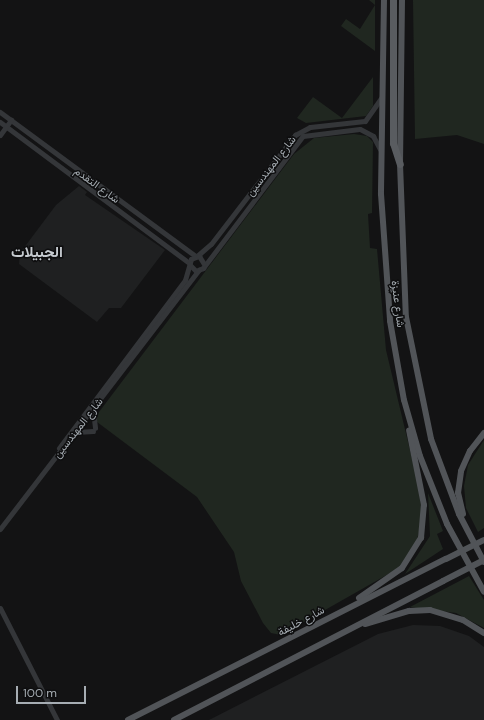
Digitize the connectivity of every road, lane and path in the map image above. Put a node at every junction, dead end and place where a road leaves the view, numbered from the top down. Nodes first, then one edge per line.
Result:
1 (384, 0) edge
2 (393, 0) edge
3 (402, 0) edge
4 (382, 97) junction
5 (0, 112) edge
6 (6, 116) junction
7 (11, 120) junction
8 (0, 123) edge
9 (6, 126) junction
10 (0, 134) edge
11 (380, 149) junction
12 (400, 164) junction
13 (196, 256) junction
14 (190, 264) junction
15 (204, 264) junction
16 (199, 270) junction
17 (95, 407) junction
18 (409, 419) junction
19 (76, 432) junction
20 (484, 433) edge
21 (44, 470) junction
22 (0, 529) edge
23 (468, 533) junction
24 (484, 540) edge
25 (484, 561) edge
26 (484, 592) edge
27 (0, 608) edge
28 (340, 611) junction
29 (349, 629) junction
30 (484, 633) edge
31 (57, 720) edge
32 (128, 720) edge
33 (174, 720) edge

1 - 4 main road, شارع عنيزة
2 - 12 highway
3 - 12 main road, شارع عنيزة
4 - 11 main road, شارع عنيزة
4 - 13 street, شارع المهندسين
5 - 6 street, شارع التقدم
6 - 7 street, شارع التقدم
6 - 8 street
7 - 9 street
7 - 13 street, شارع التقدم
8 - 9 street, شارع التقدم
9 - 10 street
9 - 14 street, شارع التقدم
11 - 15 street, شارع المهندسين
11 - 18 main road, شارع عنيزة
12 - 23 main road, شارع عنيزة
13 - 14 street, شارع المهندسين
13 - 15 street, شارع التقدم
14 - 16 street, شارع التقدم
14 - 21 street, شارع المهندسين
15 - 16 street, شارع المهندسين
16 - 17 street, شارع المهندسين
17 - 19 street, شارع المهندسين
17 - 19 street
18 - 26 main road, شارع عنيزة
18 - 28 main road
19 - 21 street, شارع المهندسين
20 - 23 main road
21 - 22 street, شارع المهندسين
23 - 25 main road, شارع عنيزة
24 - 28 main road, شارع خليفة, bridge
25 - 29 main road, bridge
27 - 31 street
28 - 32 main road, شارع خليفة
29 - 30 main road
29 - 33 main road

